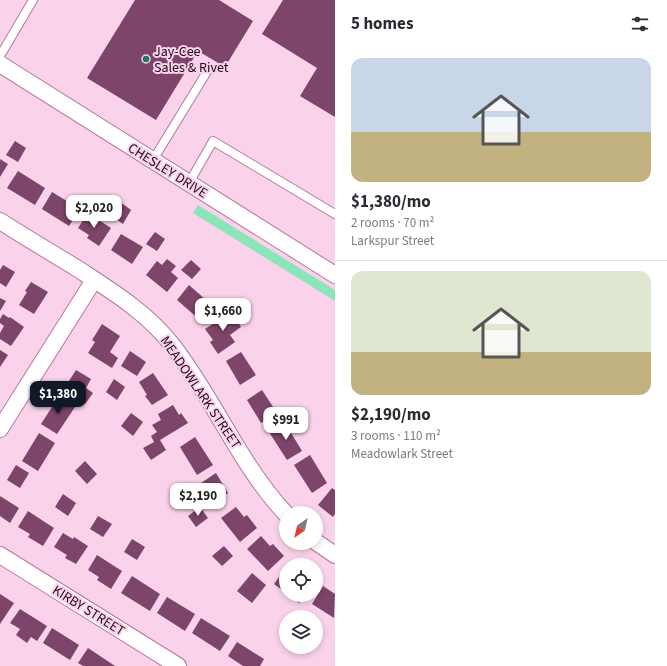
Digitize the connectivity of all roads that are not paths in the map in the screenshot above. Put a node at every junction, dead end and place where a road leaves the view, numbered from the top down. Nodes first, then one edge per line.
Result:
1 (34, 0) edge
2 (0, 56) edge
3 (0, 64) edge
4 (208, 70) dead end
5 (153, 160) junction
6 (189, 183) junction
7 (335, 214) edge
8 (0, 222) edge
9 (335, 276) edge
10 (94, 280) junction
11 (0, 429) edge
12 (280, 506) edge
13 (323, 547) edge
14 (0, 555) edge
15 (335, 555) edge
16 (178, 666) edge

1 - 2 lane
3 - 5 street, CHESLEY DRIVE
4 - 5 lane
5 - 6 street, CHESLEY DRIVE
6 - 7 lane
6 - 9 street, CHESLEY DRIVE
8 - 10 street, MEADOWLARK STREET
10 - 11 street
10 - 12 street, MEADOWLARK STREET
13 - 15 street
14 - 16 street, KIRBY STREET

